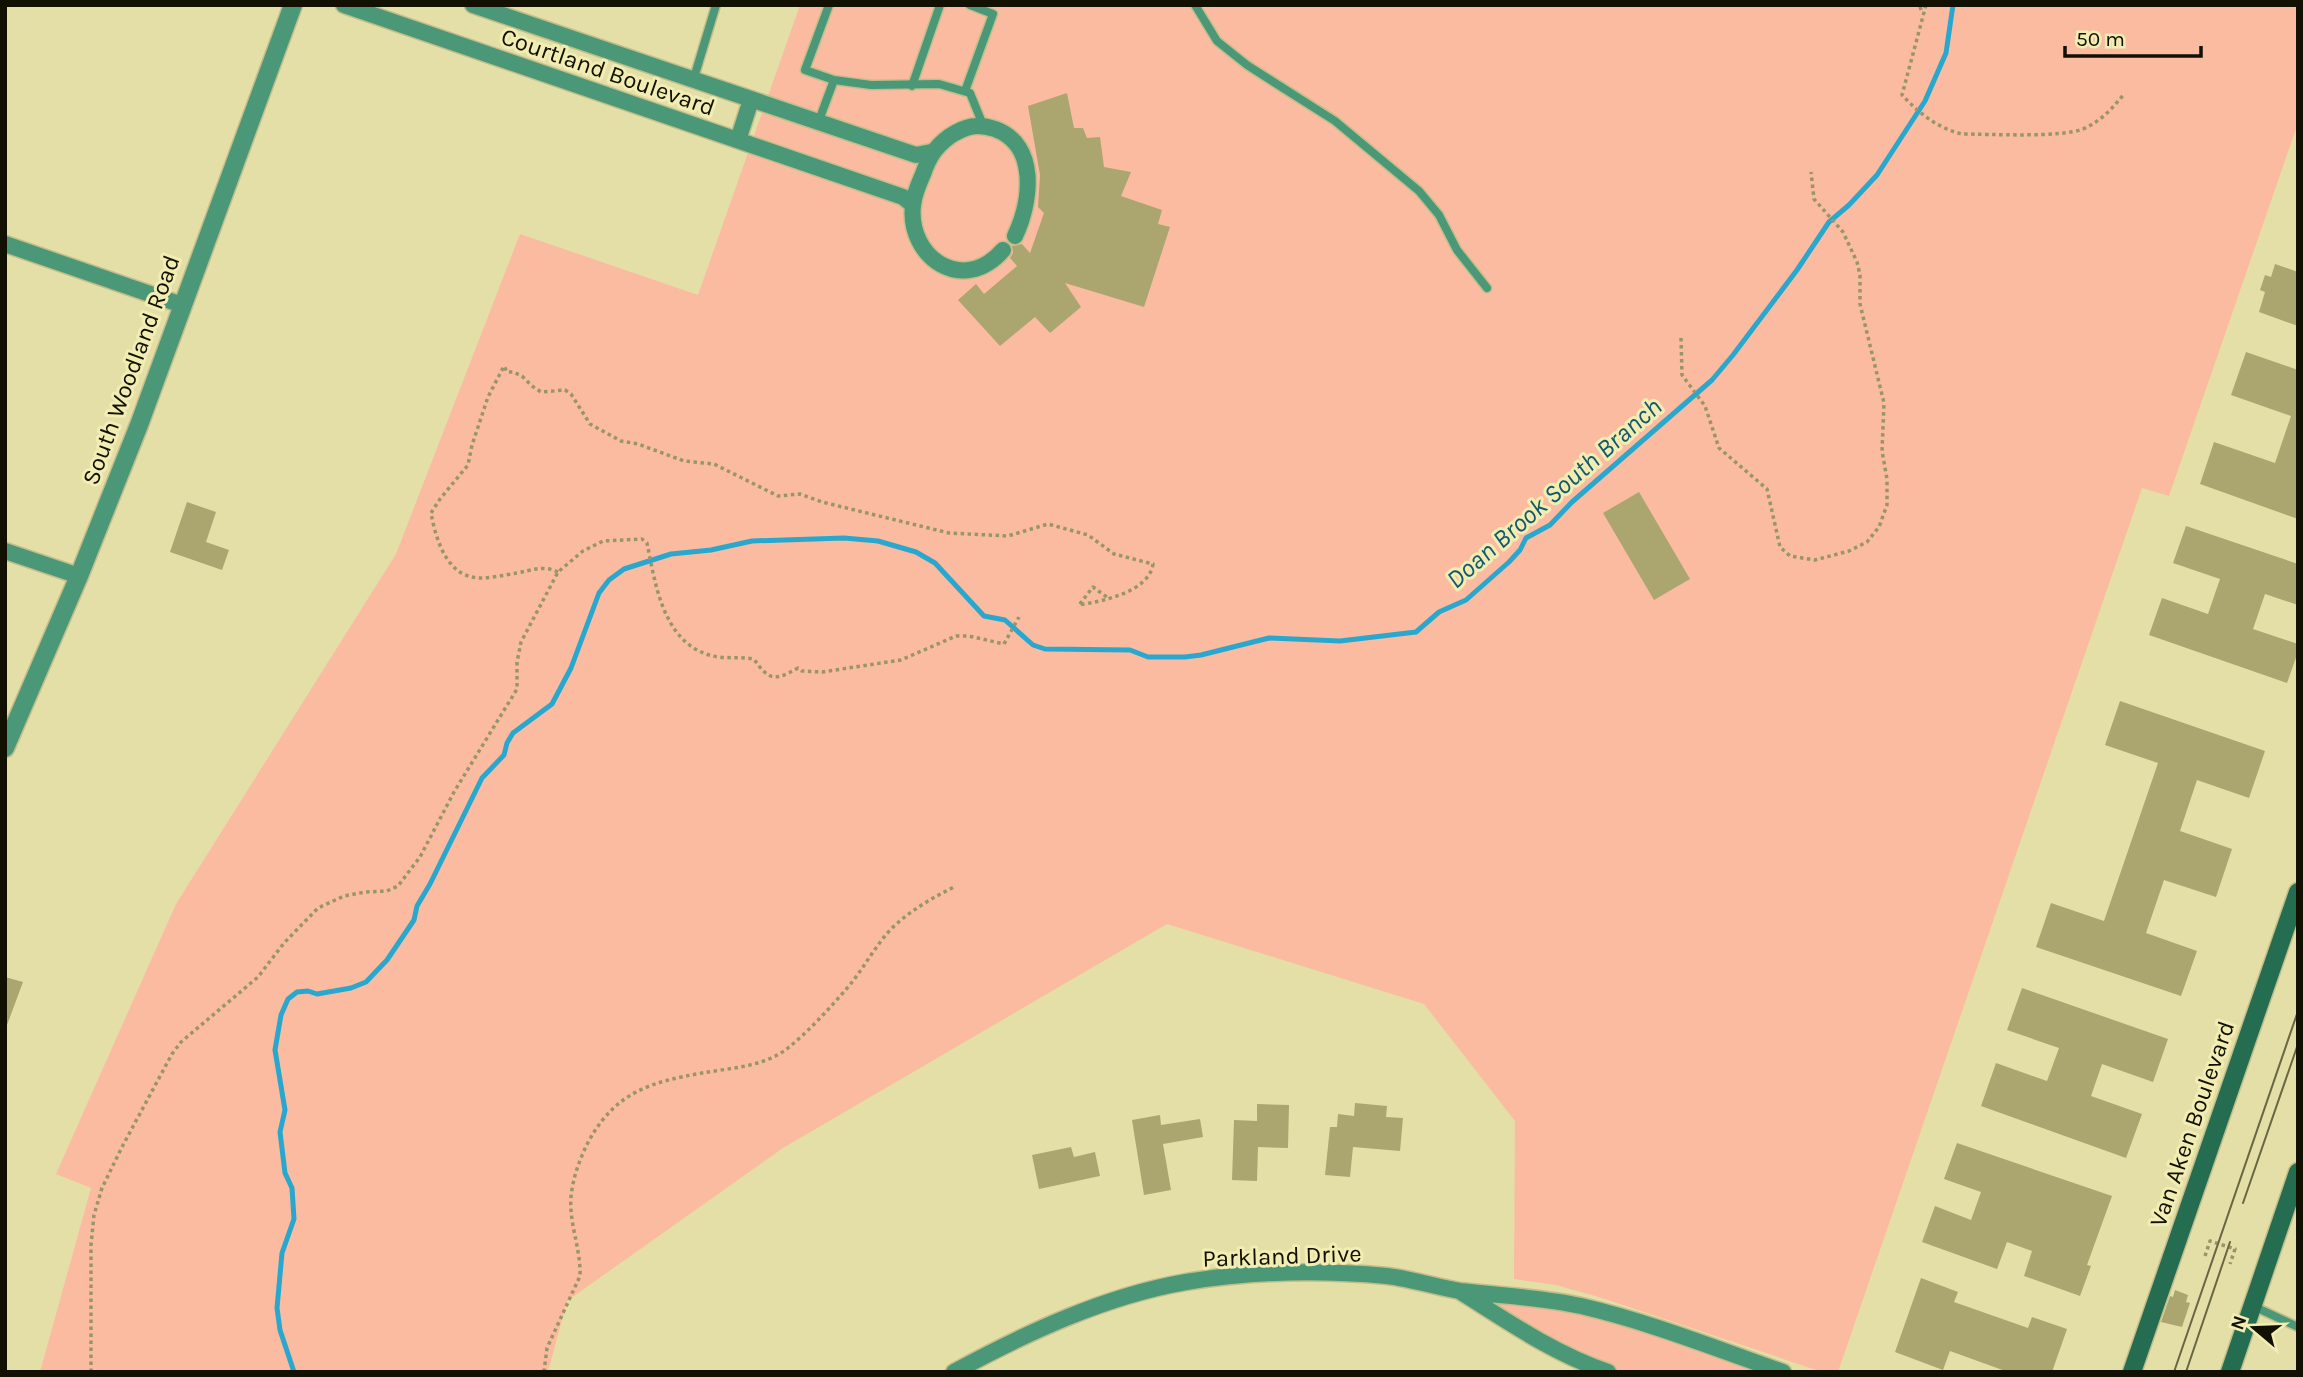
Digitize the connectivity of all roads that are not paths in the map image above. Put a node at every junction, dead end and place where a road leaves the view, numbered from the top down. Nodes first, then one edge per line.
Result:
1 (293, 5) edge
2 (344, 5) edge
3 (473, 5) edge
4 (716, 5) edge
5 (830, 5) edge
6 (940, 5) edge
7 (970, 5) edge
8 (1195, 5) edge
9 (693, 80) junction
10 (834, 80) junction
11 (912, 86) junction
12 (965, 91) junction
13 (751, 100) junction
14 (818, 122) junction
15 (983, 125) junction
16 (738, 140) junction
17 (931, 152) junction
18 (913, 205) junction
19 (1015, 236) dead end
20 (5, 244) edge
21 (1003, 250) dead end
22 (1487, 288) dead end
23 (182, 304) junction
24 (5, 551) edge
25 (79, 576) junction
26 (5, 748) edge
27 (2298, 892) edge
28 (2298, 1172) edge
29 (1459, 1290) junction
30 (2252, 1306) junction
31 (2298, 1328) edge
32 (954, 1372) edge
33 (1608, 1372) edge
34 (1783, 1372) edge
35 (2132, 1372) edge
36 (2230, 1372) edge

1 - 23 street, South Woodland Road
2 - 16 street, Courtland Boulevard
3 - 9 street, Courtland Boulevard
4 - 9 lane
5 - 10 lane
6 - 11 lane
7 - 12 lane
8 - 22 lane
9 - 13 street, Courtland Boulevard
10 - 11 lane
10 - 14 lane
11 - 12 lane
12 - 15 lane
13 - 14 street, Courtland Boulevard
13 - 16 street, Courtland Boulevard
14 - 17 street, Courtland Boulevard
15 - 17 street
15 - 19 street
16 - 18 street, Courtland Boulevard
17 - 18 street
18 - 21 street
20 - 23 street
23 - 25 street, South Woodland Road
24 - 25 street
25 - 26 street, South Woodland Road
27 - 35 main road, Van Aken Boulevard
28 - 30 main road
29 - 32 street, Parkland Drive
29 - 33 street, Parkland Drive
29 - 34 street, Parkland Drive
30 - 31 lane
30 - 36 main road

